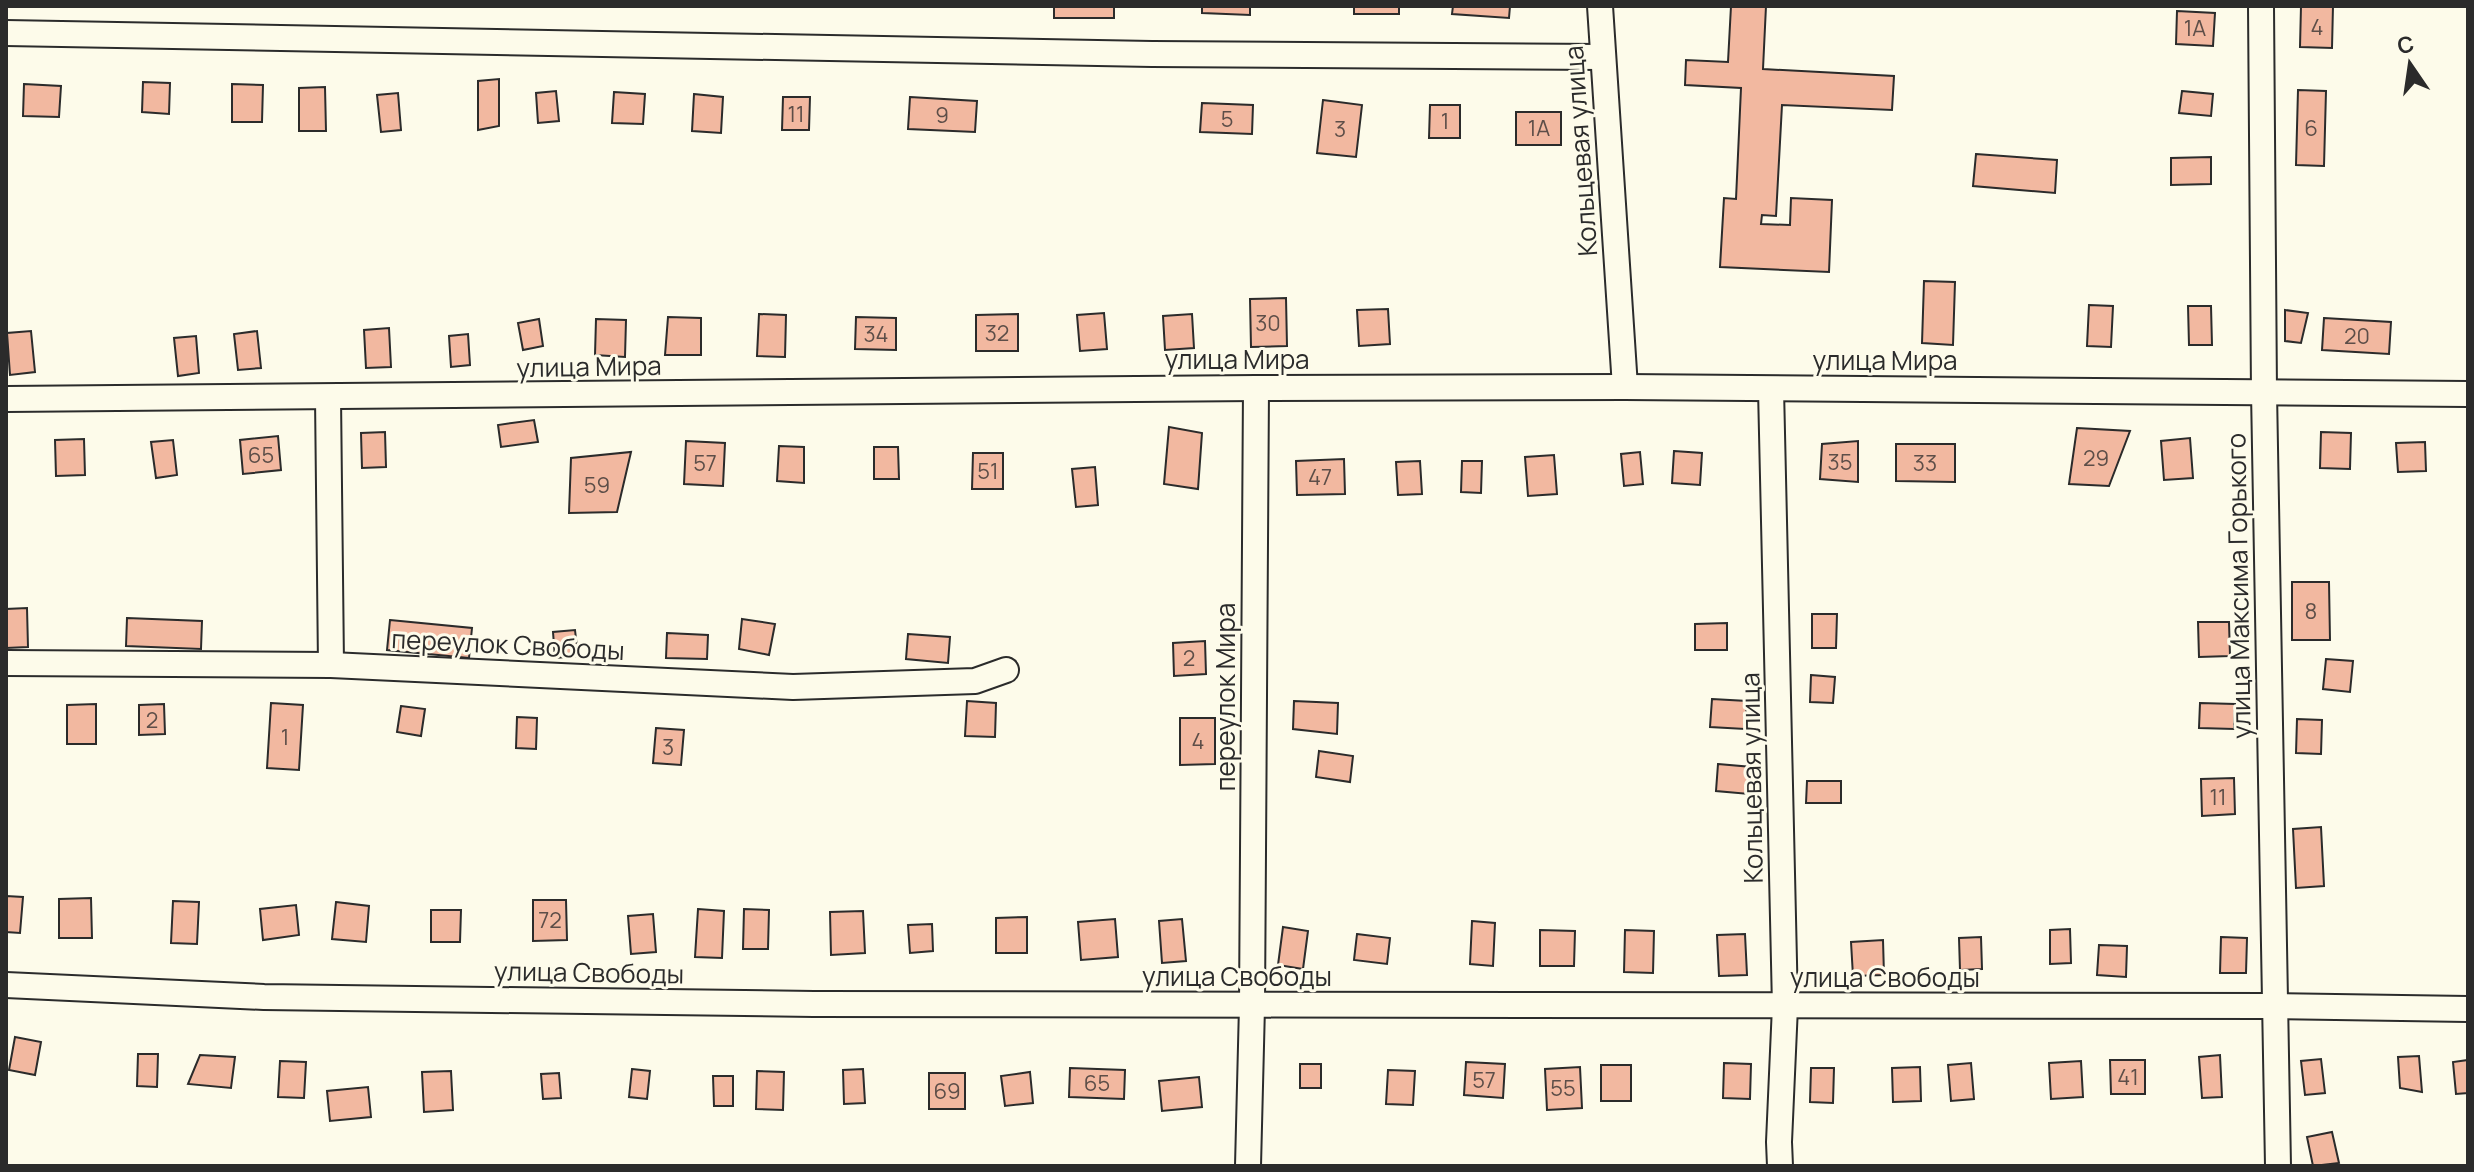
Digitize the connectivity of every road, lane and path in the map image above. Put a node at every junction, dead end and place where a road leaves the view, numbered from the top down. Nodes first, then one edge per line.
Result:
1 (1600, 6) edge
2 (2261, 6) edge
3 (6, 33) edge
4 (1603, 57) junction
5 (1625, 387) junction
6 (1256, 388) junction
7 (1771, 389) junction
8 (2264, 392) junction
9 (2468, 394) edge
10 (328, 397) junction
11 (6, 399) edge
12 (6, 663) edge
13 (331, 665) junction
14 (1006, 670) dead end
15 (6, 985) edge
16 (1252, 1006) junction
17 (1785, 1006) junction
18 (2274, 1006) junction
19 (2468, 1009) edge
20 (1248, 1166) edge
21 (1780, 1166) edge
22 (2278, 1166) edge

1 - 4 street, Кольцевая улица
2 - 8 street, улица Максима Горького
3 - 4 street
4 - 5 street, Кольцевая улица
5 - 6 street, улица Мира
5 - 7 street, улица Мира
6 - 10 street, улица Мира
6 - 16 street, переулок Мира
7 - 8 street, улица Мира
7 - 17 street, Кольцевая улица
8 - 9 street, улица Мира
8 - 18 street, улица Максима Горького
10 - 11 street, улица Мира
10 - 13 street
12 - 13 street, переулок Свободы
13 - 14 street, переулок Свободы
15 - 16 street, улица Свободы
16 - 17 street, улица Свободы
16 - 20 street, переулок Мира
17 - 18 street, улица Свободы
17 - 21 street, Кольцевая улица
18 - 19 street, улица Свободы
18 - 22 street, улица Максима Горького

